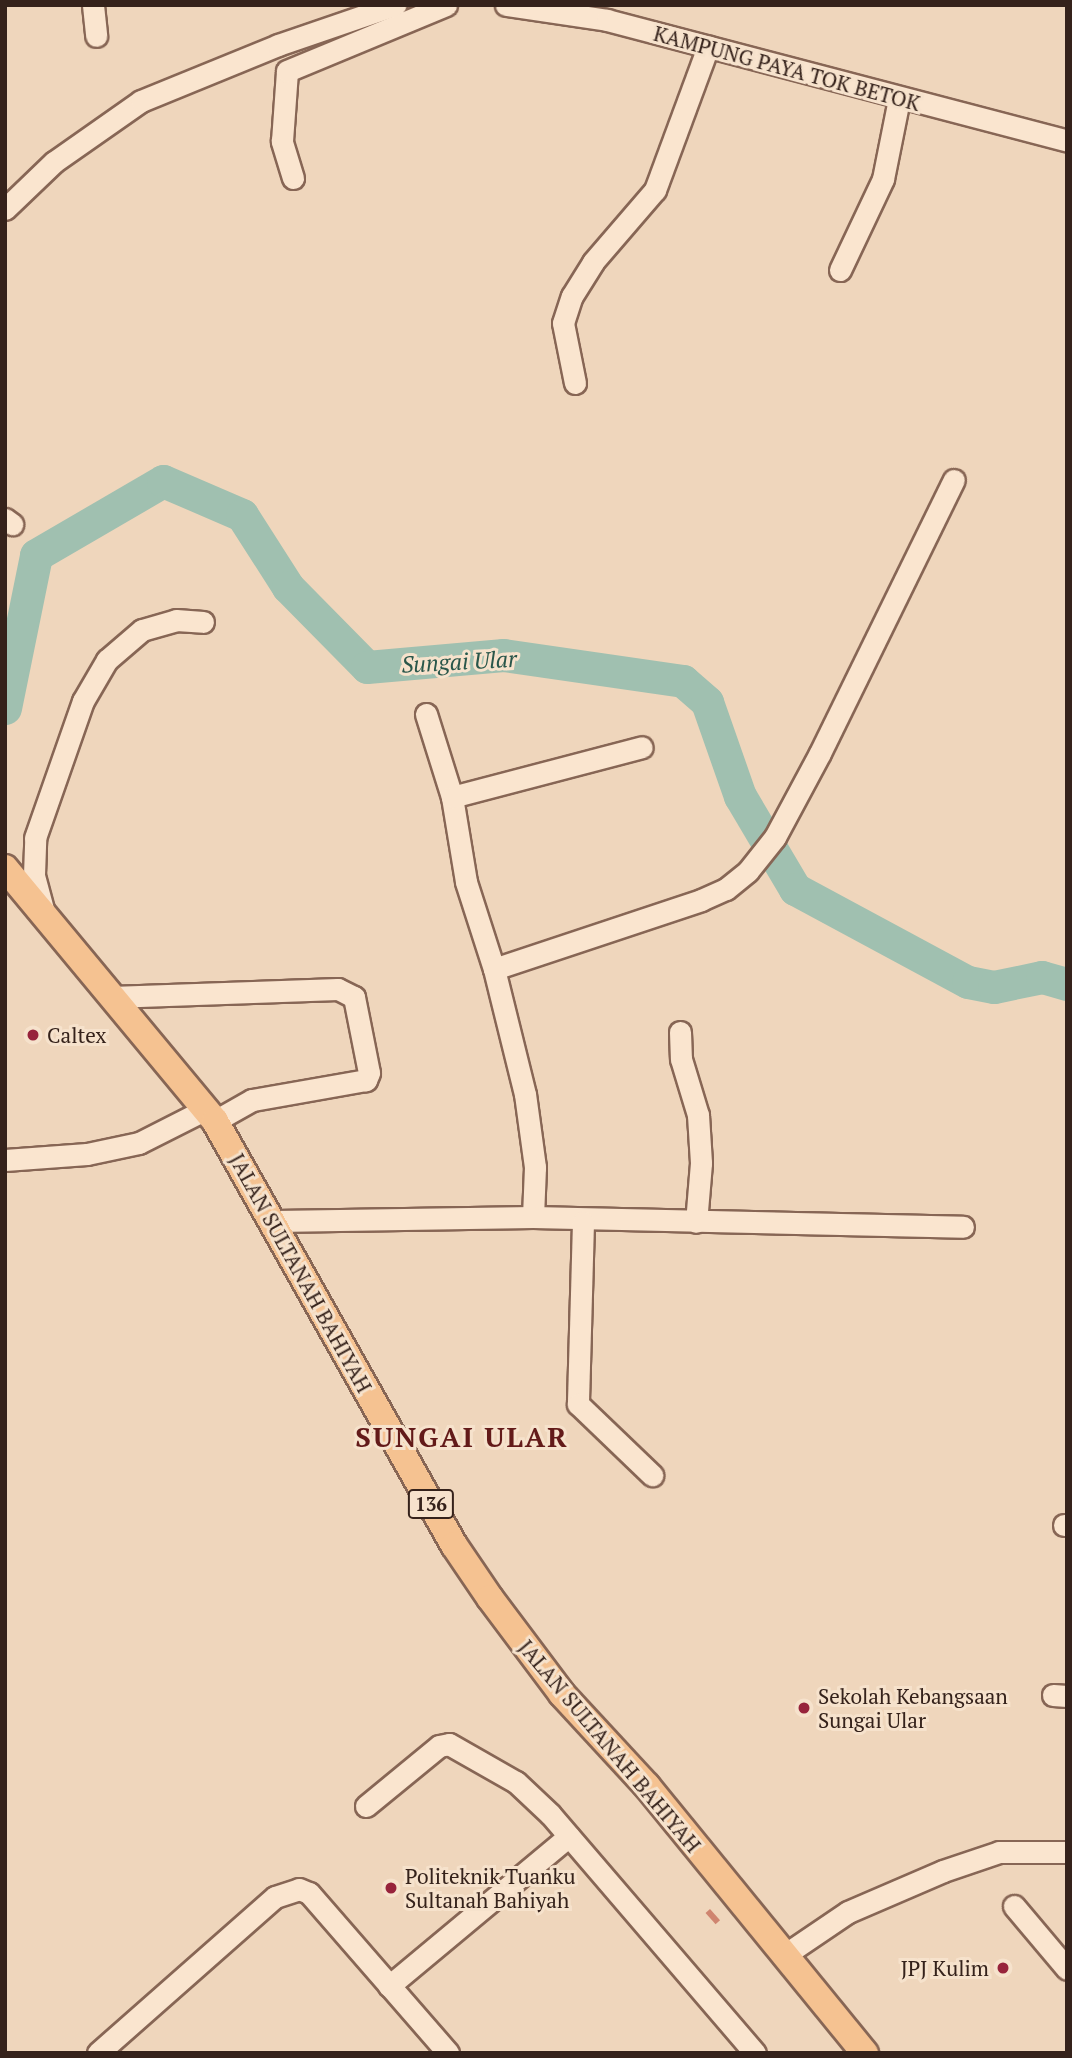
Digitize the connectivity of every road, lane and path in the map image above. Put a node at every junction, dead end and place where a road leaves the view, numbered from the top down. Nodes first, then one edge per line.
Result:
1 (93, 5) edge
2 (395, 5) edge
3 (446, 5) edge
4 (506, 5) edge
5 (96, 36) dead end
6 (708, 47) junction
7 (899, 99) junction
8 (1067, 141) edge
9 (293, 178) dead end
10 (5, 209) edge
11 (841, 270) dead end
12 (575, 383) dead end
13 (954, 480) dead end
14 (203, 622) dead end
15 (426, 714) dead end
16 (642, 747) dead end
17 (452, 797) junction
18 (5, 868) edge
19 (47, 922) junction
20 (494, 968) junction
21 (111, 997) junction
22 (680, 1032) dead end
23 (211, 1115) junction
24 (5, 1160) edge
25 (533, 1217) junction
26 (275, 1222) junction
27 (583, 1222) junction
28 (696, 1222) junction
29 (963, 1227) dead end
30 (652, 1475) dead end
31 (366, 1805) dead end
32 (569, 1836) junction
33 (1067, 1852) edge
34 (1014, 1906) dead end
35 (783, 1956) junction
36 (1067, 1969) edge
37 (389, 1986) junction
38 (124, 2045) edge
39 (745, 2050) edge
40 (98, 2053) edge
41 (448, 2053) edge
42 (865, 2053) edge

1 - 5 street
2 - 10 street
3 - 9 street
4 - 6 street, KAMPUNG PAYA TOK BETOK
6 - 7 street, KAMPUNG PAYA TOK BETOK
6 - 12 street
7 - 8 street, KAMPUNG PAYA TOK BETOK
7 - 11 street
13 - 20 street
14 - 19 street
15 - 17 street
16 - 17 street
17 - 20 street
18 - 19 main road, JALAN SULTANAH BAHIYAH / 136
19 - 21 main road, JALAN SULTANAH BAHIYAH / 136
20 - 25 street
21 - 23 main road, JALAN SULTANAH BAHIYAH / 136
21 - 23 street
22 - 28 street
23 - 24 street
23 - 26 main road, JALAN SULTANAH BAHIYAH / 136
25 - 26 street
25 - 27 street
26 - 35 main road, JALAN SULTANAH BAHIYAH / 136
27 - 28 street
27 - 30 street
28 - 29 street
31 - 32 street
32 - 37 street
32 - 39 street
33 - 35 street
34 - 36 street
35 - 42 main road, JALAN SULTANAH BAHIYAH / 136
37 - 38 street
37 - 41 street
38 - 40 street

